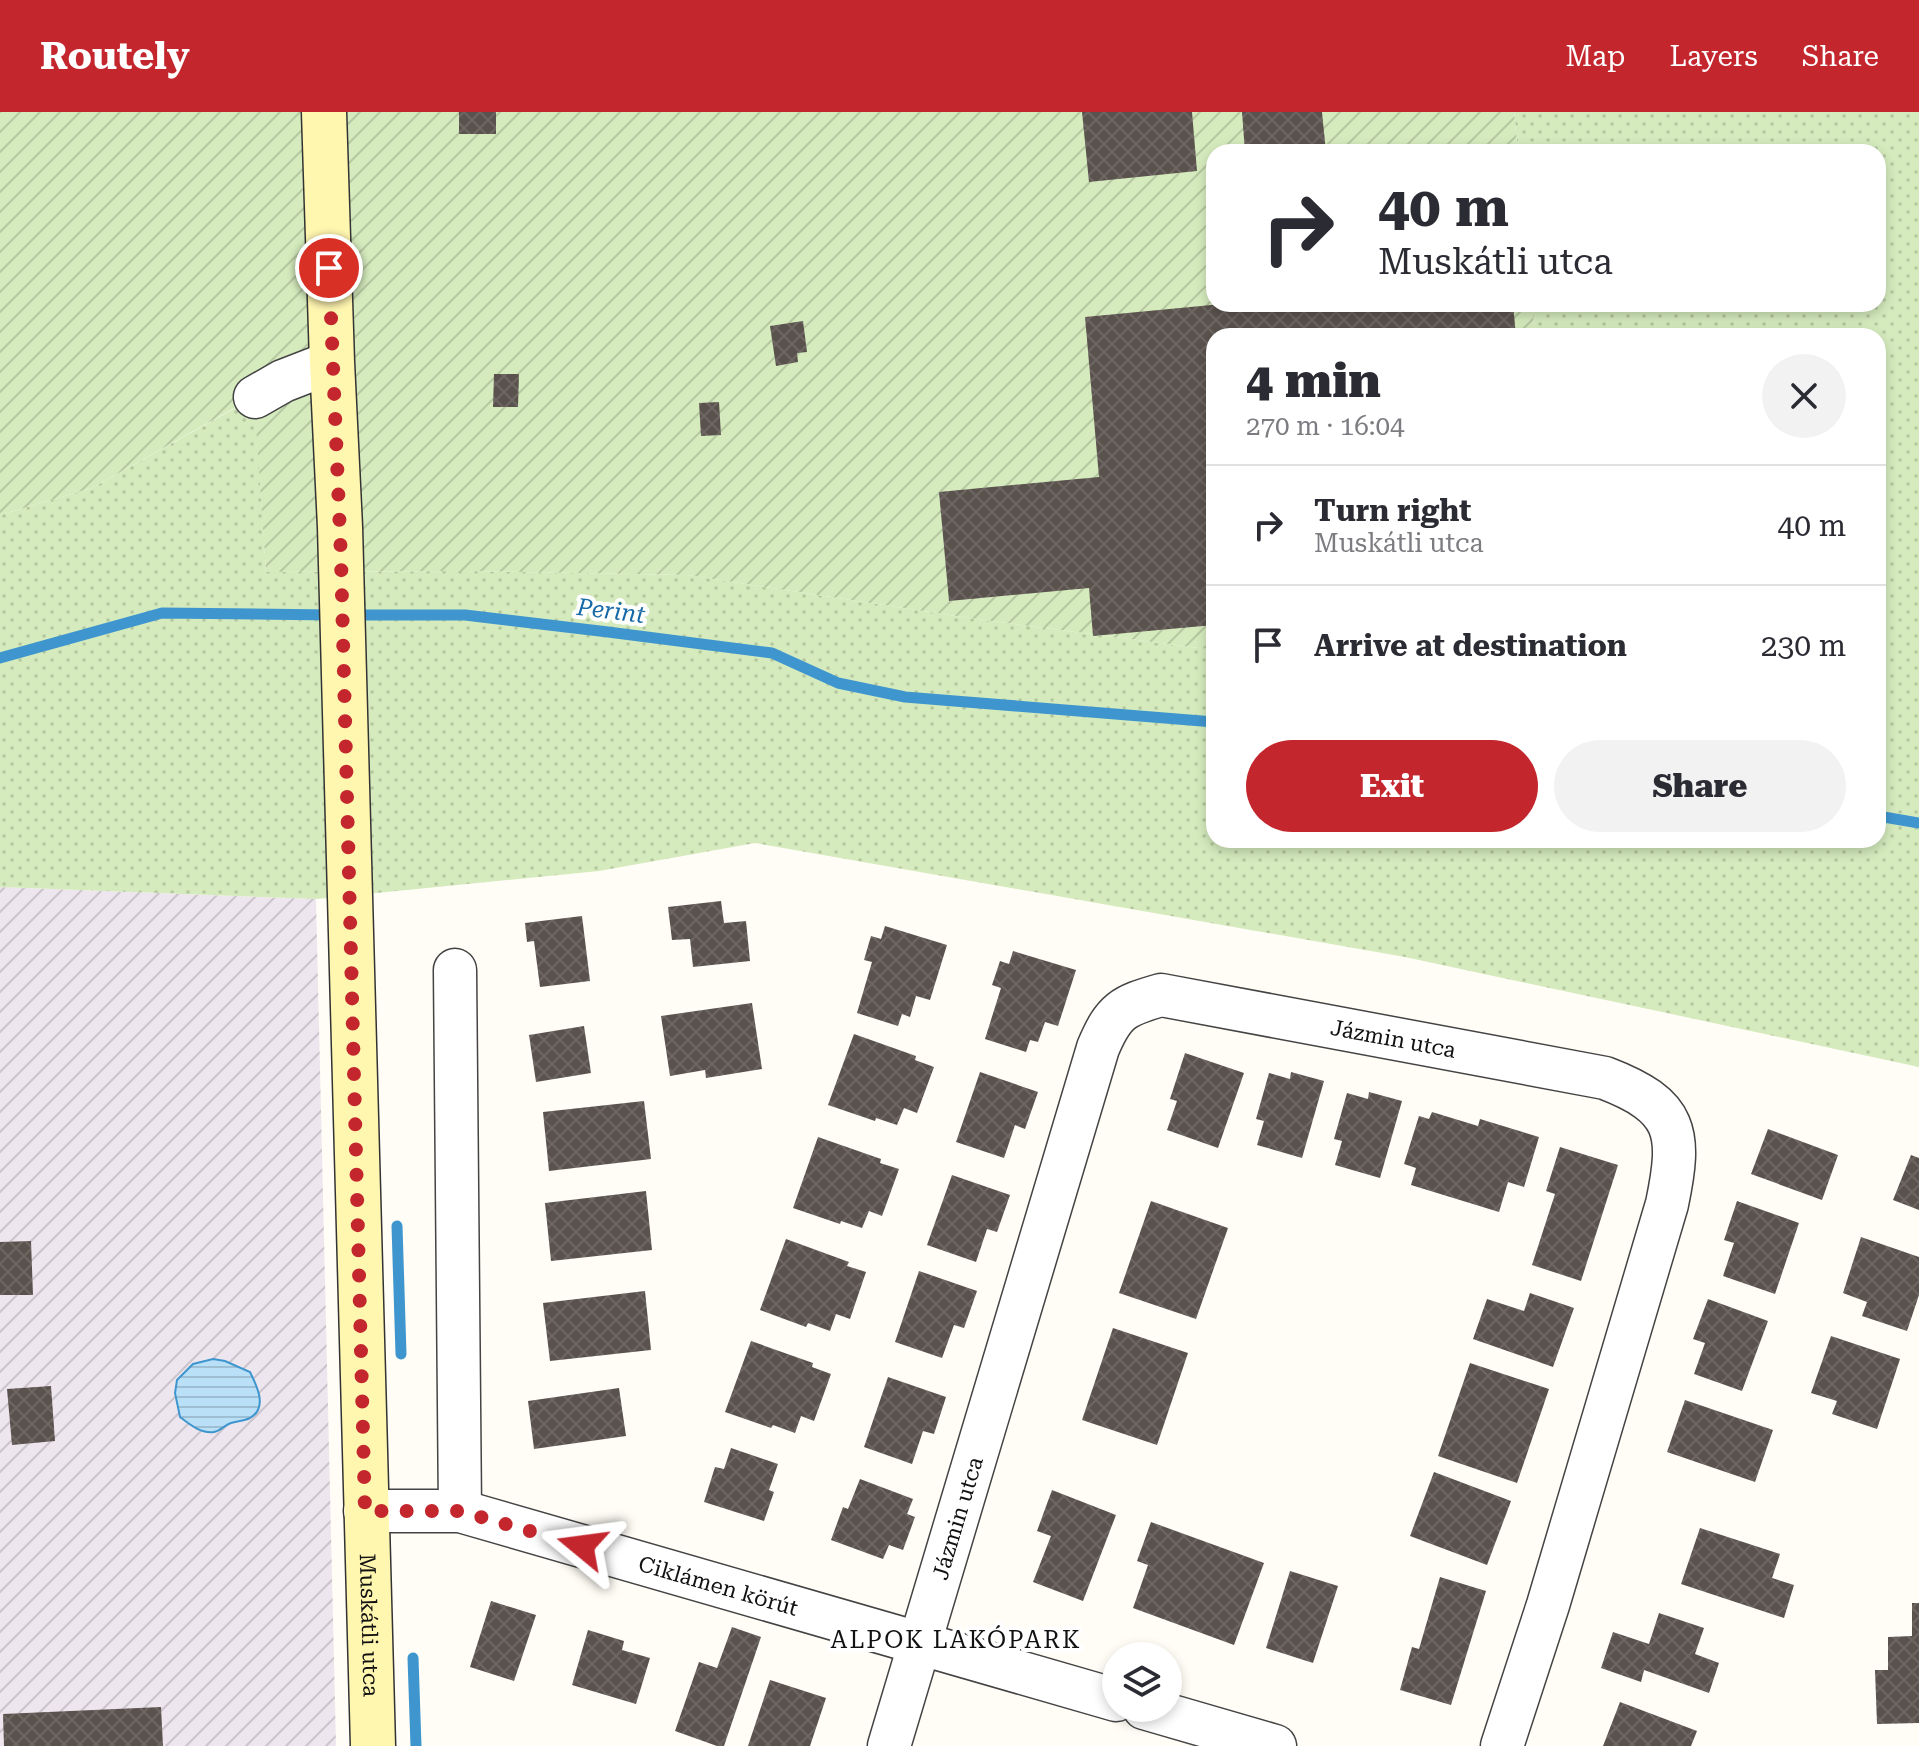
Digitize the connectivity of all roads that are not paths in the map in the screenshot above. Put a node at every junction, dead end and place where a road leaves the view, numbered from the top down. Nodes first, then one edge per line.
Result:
1 (324, 112) edge
2 (332, 362) junction
3 (255, 397) dead end
4 (455, 970) dead end
5 (365, 1511) junction
6 (460, 1511) junction
7 (920, 1643) junction
8 (1102, 1696) edge
9 (1182, 1719) edge
10 (373, 1746) edge
11 (889, 1746) edge
12 (1275, 1746) edge
13 (1502, 1746) edge

1 - 2 main road, Muskátli utca
2 - 3 street
2 - 5 main road, Muskátli utca
4 - 6 street
5 - 6 street, Ciklámen körút
5 - 10 main road, Muskátli utca
6 - 7 street, Ciklámen körút
7 - 8 street, Ciklámen körút
7 - 11 street, Jázmin utca
7 - 13 street, Jázmin utca
9 - 12 street

